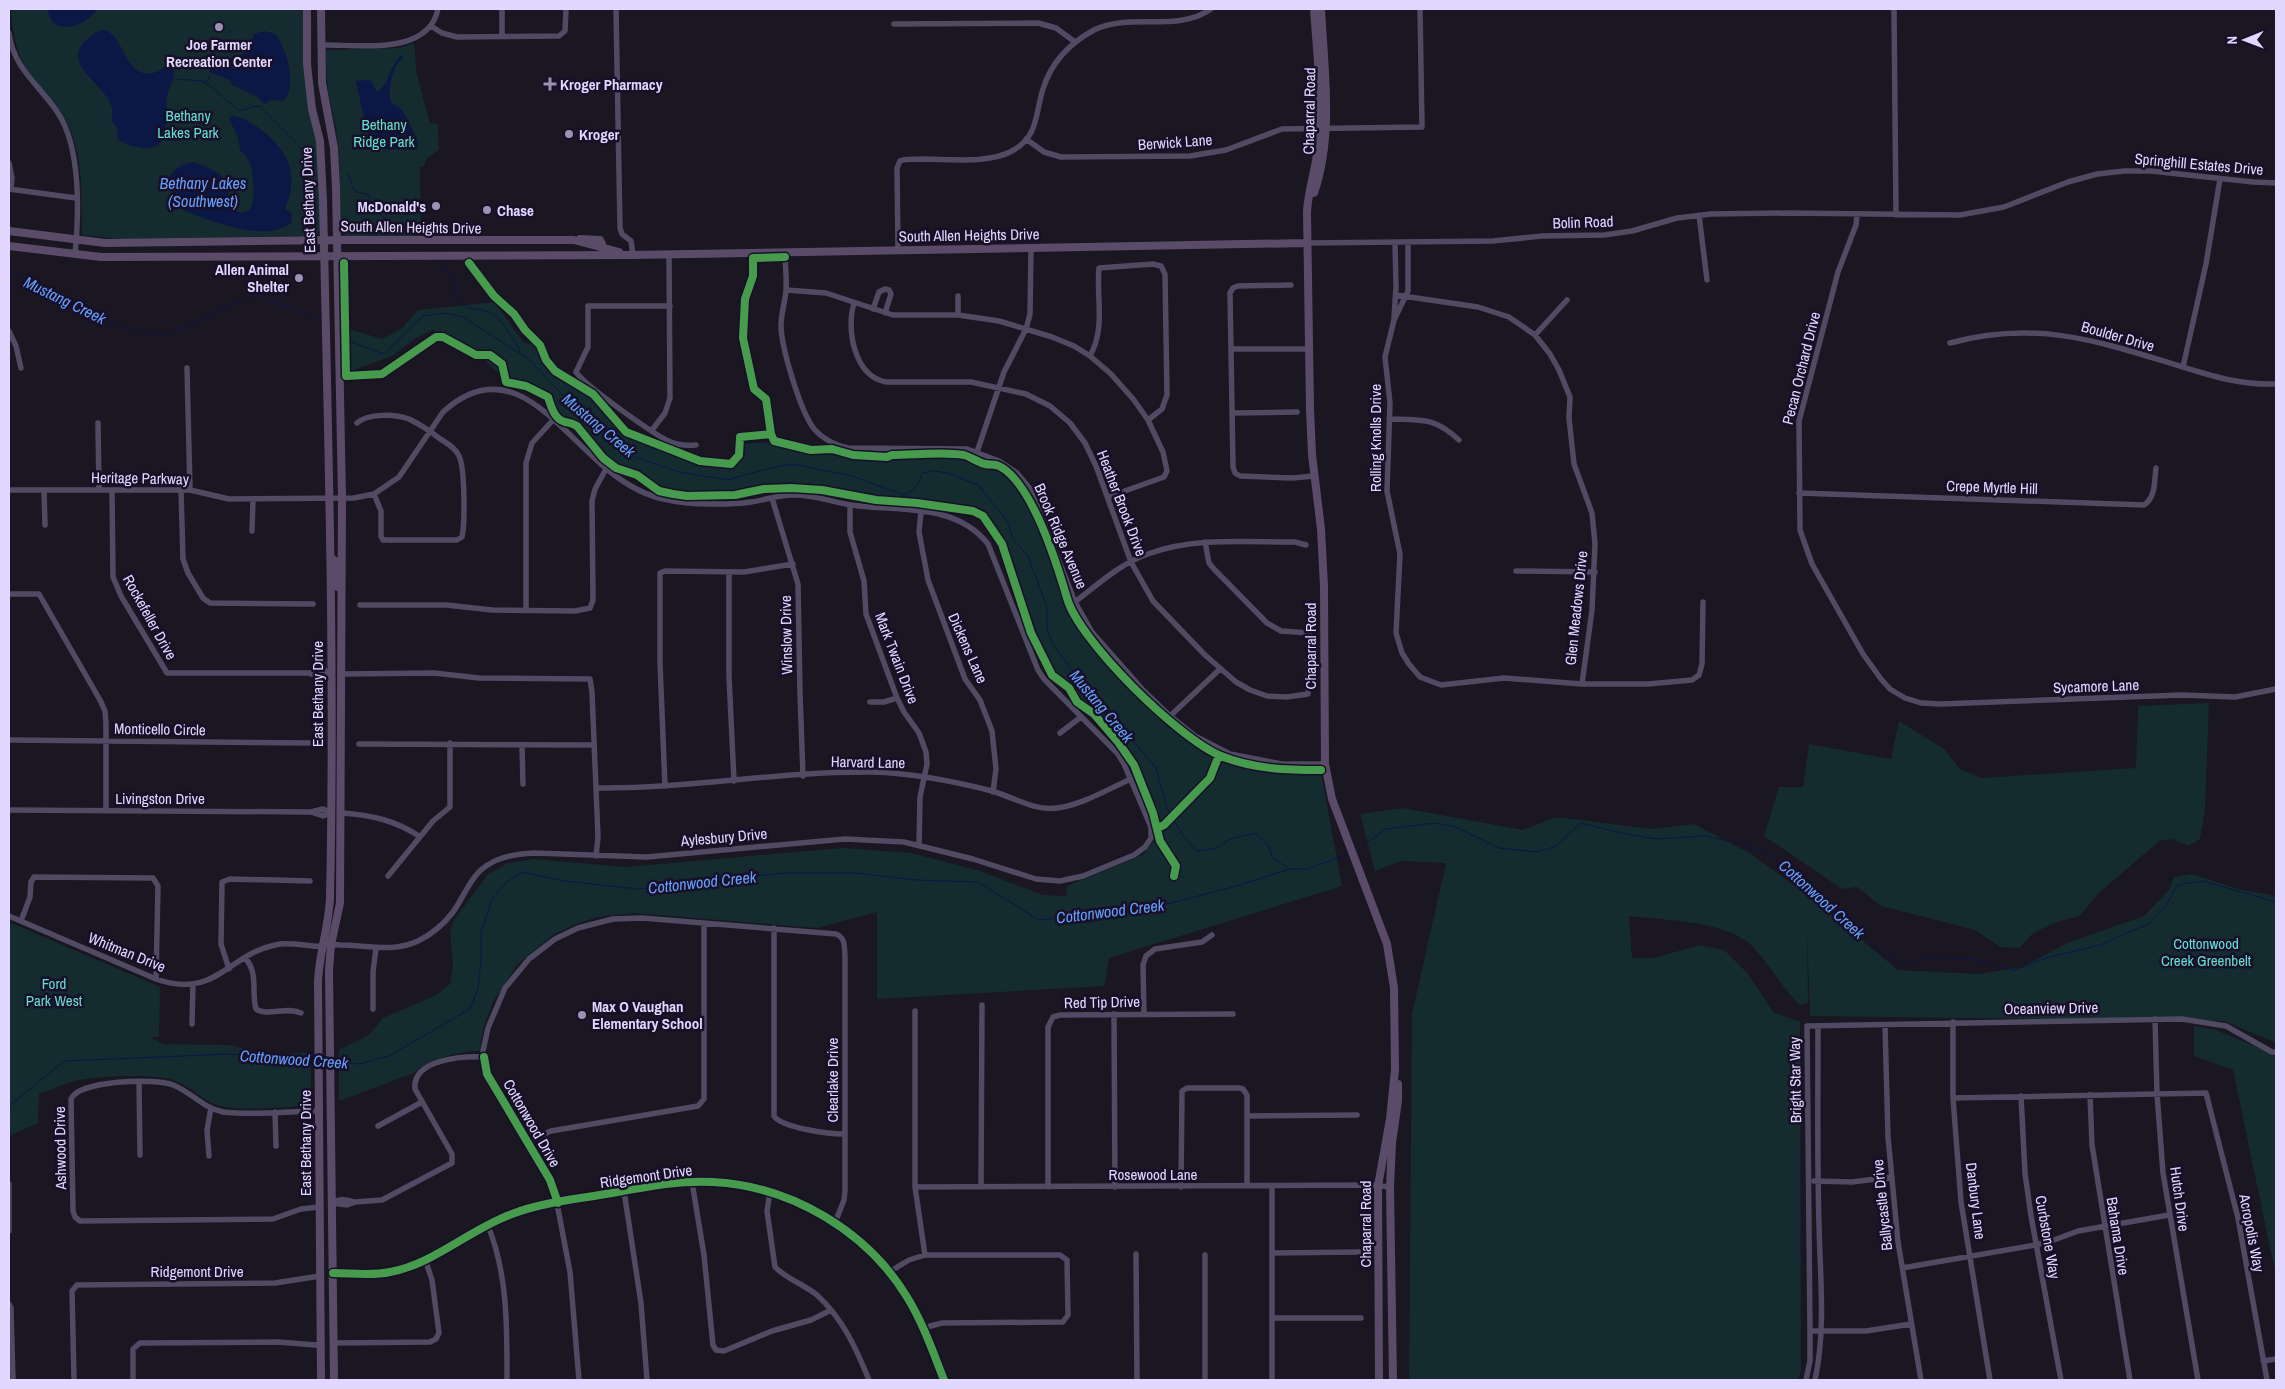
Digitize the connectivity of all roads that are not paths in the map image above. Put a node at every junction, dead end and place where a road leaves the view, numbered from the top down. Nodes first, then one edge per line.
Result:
1 (307, 9) edge
2 (321, 9) edge
3 (438, 9) edge
4 (502, 9) edge
5 (566, 9) edge
6 (616, 9) edge
7 (1211, 9) edge
8 (1314, 9) edge
9 (1321, 9) edge
10 (1420, 9) edge
11 (1894, 9) edge
12 (894, 24) dead end
13 (431, 26) junction
14 (9, 33) edge
15 (502, 36) junction
16 (1075, 42) junction
17 (321, 46) junction
18 (1322, 127) junction
19 (1026, 139) junction
20 (9, 163) edge
21 (2220, 179) junction
22 (2276, 183) edge
23 (10, 189) edge
24 (76, 198) junction
25 (1700, 215) junction
26 (1857, 215) junction
27 (1896, 216) junction
28 (9, 231) edge
29 (324, 240) junction
30 (337, 240) junction
31 (77, 241) junction
32 (206, 241) junction
33 (465, 241) junction
34 (1395, 243) junction
35 (1408, 243) junction
36 (1308, 244) junction
37 (9, 246) edge
38 (600, 247) junction
39 (1031, 249) junction
40 (898, 250) junction
41 (785, 252) junction
42 (75, 254) junction
43 (669, 254) junction
44 (324, 255) junction
45 (338, 255) junction
46 (465, 255) junction
47 (558, 255) junction
48 (632, 255) junction
49 (208, 256) junction
50 (1396, 260) junction
51 (1408, 260) junction
52 (1707, 280) dead end
53 (1291, 285) dead end
54 (786, 290) junction
55 (1396, 295) junction
56 (958, 296) dead end
57 (1406, 296) junction
58 (1567, 300) dead end
59 (854, 303) junction
60 (670, 306) junction
61 (873, 309) junction
62 (885, 313) junction
63 (958, 315) junction
64 (1394, 320) junction
65 (1026, 329) junction
66 (9, 331) edge
67 (1535, 335) junction
68 (1950, 343) dead end
69 (1231, 349) junction
70 (1309, 349) junction
71 (1090, 356) junction
72 (2183, 367) junction
73 (21, 368) dead end
74 (187, 368) dead end
75 (2276, 384) edge
76 (998, 389) junction
77 (1297, 412) dead end
78 (1232, 413) junction
79 (1389, 419) junction
80 (553, 420) junction
81 (1148, 420) junction
82 (98, 423) dead end
83 (357, 423) dead end
84 (652, 430) junction
85 (430, 432) junction
86 (1459, 440) dead end
87 (696, 445) dead end
88 (977, 452) junction
89 (2156, 468) dead end
90 (606, 469) junction
91 (1314, 476) junction
92 (9, 490) edge
93 (44, 490) junction
94 (99, 490) junction
95 (112, 490) junction
96 (181, 490) junction
97 (190, 490) junction
98 (1798, 493) junction
99 (374, 494) junction
100 (1108, 497) junction
101 (342, 498) junction
102 (772, 498) junction
103 (253, 499) junction
104 (330, 499) junction
105 (850, 505) junction
106 (921, 512) junction
107 (45, 525) dead end
108 (252, 532) dead end
109 (1205, 542) junction
110 (1306, 545) dead end
111 (330, 558) junction
112 (1131, 562) junction
113 (793, 564) junction
114 (1516, 571) dead end
115 (1595, 572) junction
116 (729, 573) junction
117 (9, 594) edge
118 (1075, 602) junction
119 (1703, 602) dead end
120 (313, 604) dead end
121 (360, 605) dead end
122 (343, 608) junction
123 (526, 610) junction
124 (1220, 669) junction
125 (331, 674) junction
126 (343, 674) junction
127 (1582, 684) junction
128 (2276, 689) edge
129 (898, 698) junction
130 (870, 702) dead end
131 (1916, 702) joint
132 (1170, 716) junction
133 (1081, 717) junction
134 (1060, 733) dead end
135 (9, 740) edge
136 (106, 741) junction
137 (311, 743) dead end
138 (359, 744) dead end
139 (450, 744) junction
140 (592, 745) junction
141 (522, 746) junction
142 (1325, 764) junction
143 (804, 776) junction
144 (925, 777) junction
145 (1131, 779) junction
146 (734, 782) junction
147 (523, 784) dead end
148 (665, 786) junction
149 (596, 788) junction
150 (993, 792) junction
151 (9, 810) edge
152 (106, 810) junction
153 (330, 813) junction
154 (342, 813) junction
155 (419, 836) junction
156 (920, 846) junction
157 (596, 856) junction
158 (388, 876) dead end
159 (310, 881) dead end
160 (9, 916) edge
161 (21, 921) junction
162 (704, 923) junction
163 (774, 928) junction
164 (1212, 935) dead end
165 (841, 936) joint
166 (332, 945) junction
167 (321, 946) junction
168 (376, 948) junction
169 (245, 958) junction
170 (229, 969) junction
171 (156, 979) junction
172 (193, 984) junction
173 (982, 1005) dead end
174 (373, 1009) dead end
175 (915, 1011) dead end
176 (301, 1014) dead end
177 (1114, 1014) junction
178 (1144, 1014) junction
179 (1233, 1014) dead end
180 (2155, 1019) junction
181 (1953, 1022) junction
182 (192, 1024) dead end
183 (1885, 1025) junction
184 (1818, 1026) junction
185 (2276, 1052) edge
186 (484, 1057) junction
187 (1395, 1070) junction
188 (139, 1082) junction
189 (2157, 1094) junction
190 (2090, 1095) junction
191 (2021, 1096) junction
192 (1953, 1098) junction
193 (422, 1102) junction
194 (211, 1108) junction
195 (319, 1111) junction
196 (275, 1112) junction
197 (1357, 1115) dead end
198 (1248, 1116) junction
199 (378, 1126) dead end
200 (844, 1134) junction
201 (526, 1142) junction
202 (276, 1146) dead end
203 (140, 1156) dead end
204 (209, 1156) dead end
205 (1892, 1178) junction
206 (1809, 1181) junction
207 (1818, 1181) junction
208 (692, 1182) junction
209 (9, 1184) edge
210 (1248, 1186) junction
211 (1272, 1186) junction
212 (1378, 1186) junction
213 (915, 1187) junction
214 (981, 1187) junction
215 (1048, 1187) junction
216 (1115, 1187) junction
217 (1181, 1187) junction
218 (1390, 1187) junction
219 (624, 1191) junction
220 (770, 1192) junction
221 (332, 1203) junction
222 (558, 1203) junction
223 (320, 1207) junction
224 (2168, 1215) junction
225 (835, 1223) junction
226 (488, 1226) junction
227 (2103, 1226) junction
228 (9, 1231) edge
229 (2035, 1244) junction
230 (1359, 1252) dead end
231 (1272, 1253) junction
232 (1136, 1254) dead end
233 (925, 1255) junction
234 (1205, 1255) dead end
235 (1970, 1255) junction
236 (425, 1260) junction
237 (1902, 1268) junction
238 (889, 1272) junction
239 (333, 1273) junction
240 (320, 1276) junction
241 (9, 1304) edge
242 (831, 1310) junction
243 (1272, 1318) junction
244 (1361, 1318) dead end
245 (1911, 1324) junction
246 (923, 1328) junction
247 (1810, 1331) junction
248 (1821, 1331) junction
249 (334, 1343) junction
250 (321, 1344) junction
251 (2276, 1359) edge
252 (2263, 1361) junction
253 (13, 1380) edge
254 (74, 1380) edge
255 (133, 1380) edge
256 (321, 1380) edge
257 (334, 1380) edge
258 (507, 1380) edge
259 (580, 1380) edge
260 (647, 1380) edge
261 (869, 1380) edge
262 (944, 1380) edge
263 (1137, 1380) edge
264 (1205, 1380) edge
265 (1272, 1380) edge
266 (1379, 1380) edge
267 (1393, 1380) edge
268 (1806, 1380) edge
269 (1815, 1380) edge
270 (1921, 1380) edge
271 (1990, 1380) edge
272 (2061, 1380) edge
273 (2130, 1380) edge
274 (2198, 1380) edge
275 (2267, 1380) edge

1 - 29 main road, East Bethany Drive
2 - 17 main road, East Bethany Drive
3 - 13 street
4 - 15 street
5 - 15 street
6 - 48 street
7 - 16 street
8 - 18 main road, Chaparral Road
9 - 18 main road, Chaparral Road
10 - 18 street, Berwick Lane
11 - 27 street
12 - 16 street
13 - 15 street
13 - 17 street
14 - 24 street
16 - 19 street
17 - 30 main road, East Bethany Drive
18 - 19 street, Berwick Lane
18 - 36 main road, Chaparral Road
19 - 40 street
20 - 23 street
21 - 22 street, Springhill Estates Drive
21 - 27 street, Springhill Estates Drive
21 - 72 street
23 - 24 street
24 - 31 street
25 - 26 street, Bolin Road
25 - 35 street, Bolin Road
25 - 52 street
26 - 27 street, Springhill Estates Drive
26 - 98 street, Pecan Orchard Drive
28 - 31 main road, South Allen Heights Drive
29 - 30 main road, South Allen Heights Drive
29 - 32 main road, South Allen Heights Drive
29 - 44 main road, East Bethany Drive
30 - 33 main road, South Allen Heights Drive
30 - 45 main road, East Bethany Drive
31 - 32 main road, South Allen Heights Drive
31 - 42 street
32 - 49 main road
33 - 38 main road, South Allen Heights Drive
33 - 46 main road
34 - 35 street, Bolin Road
34 - 36 street, Bolin Road
34 - 50 street, Rolling Knolls Drive
35 - 51 street, Rolling Knolls Drive
36 - 39 main road, South Allen Heights Drive
36 - 70 main road, Chaparral Road
37 - 42 main road, South Allen Heights Drive
38 - 47 main road
38 - 48 main road, South Allen Heights Drive
39 - 40 main road, South Allen Heights Drive
39 - 65 street
40 - 41 main road, South Allen Heights Drive
41 - 43 main road, South Allen Heights Drive
41 - 54 street, Brook Ridge Avenue
42 - 49 main road, South Allen Heights Drive
43 - 48 main road, South Allen Heights Drive
43 - 60 street
44 - 45 main road, South Allen Heights Drive
44 - 49 main road, South Allen Heights Drive
44 - 104 main road, East Bethany Drive
45 - 46 main road, South Allen Heights Drive
45 - 101 main road, East Bethany Drive
46 - 47 main road, South Allen Heights Drive
47 - 48 main road, South Allen Heights Drive
50 - 51 street
50 - 55 street, Rolling Knolls Drive
51 - 57 street, Rolling Knolls Drive
53 - 69 street
54 - 59 street
54 - 88 street, Brook Ridge Avenue
55 - 57 street, Glen Meadows Drive
55 - 64 street, Rolling Knolls Drive
56 - 63 street
57 - 64 street, Rolling Knolls Drive
57 - 67 street, Glen Meadows Drive
58 - 67 street
59 - 61 street
59 - 76 street, Heather Brook Drive
60 - 84 street
60 - 84 street
61 - 62 street
61 - 62 street
62 - 63 street
63 - 65 street
64 - 79 street, Rolling Knolls Drive
65 - 71 street
65 - 76 street
66 - 73 street
67 - 115 street, Glen Meadows Drive
68 - 72 street, Boulder Drive
69 - 70 street
69 - 78 street
70 - 91 main road, Chaparral Road
71 - 81 street
71 - 81 street
72 - 75 street, Boulder Drive
74 - 97 street
76 - 88 street
76 - 100 street, Heather Brook Drive
77 - 78 street
78 - 91 street
79 - 86 street
79 - 127 street, Rolling Knolls Drive
80 - 85 street
80 - 90 street
80 - 123 street
81 - 100 street
82 - 94 street
83 - 85 street
84 - 87 street
85 - 99 street
85 - 99 street
88 - 118 street, Brook Ridge Avenue
89 - 98 street, Crepe Myrtle Hill
90 - 102 street
90 - 123 street
91 - 142 main road, Chaparral Road
92 - 93 street, Heritage Parkway
93 - 94 street, Heritage Parkway
93 - 107 street
94 - 95 street, Heritage Parkway
95 - 96 street, Heritage Parkway
95 - 125 street, Rockefeller Drive
96 - 97 street, Heritage Parkway
96 - 120 street
97 - 103 street, Heritage Parkway
98 - 131 street, Pecan Orchard Drive
99 - 101 street, Heritage Parkway
100 - 112 street, Heather Brook Drive
101 - 104 street, Heritage Parkway
101 - 122 main road, East Bethany Drive
102 - 105 street
102 - 113 street, Winslow Drive
103 - 104 street, Heritage Parkway
103 - 108 street
104 - 111 main road, East Bethany Drive
105 - 106 street
105 - 129 street, Mark Twain Drive
106 - 133 street
106 - 150 street, Dickens Lane
109 - 110 street
109 - 112 street
109 - 124 street, Heather Brook Drive
111 - 122 main road
111 - 125 main road, East Bethany Drive
112 - 118 street
112 - 124 street, Heather Brook Drive
113 - 116 street
113 - 143 street, Winslow Drive
114 - 115 street
115 - 127 street, Glen Meadows Drive
116 - 146 street
116 - 148 street
117 - 136 street
118 - 132 street, Brook Ridge Avenue
119 - 127 street
121 - 123 street
122 - 126 main road, East Bethany Drive
124 - 132 street
125 - 126 main road
125 - 153 main road, East Bethany Drive
126 - 140 street
126 - 154 main road, East Bethany Drive
128 - 131 street, Sycamore Lane
129 - 130 street
129 - 144 street, Mark Twain Drive
132 - 142 street, Brook Ridge Avenue
133 - 134 street
133 - 145 street
135 - 136 street, Monticello Circle
136 - 137 street, Monticello Circle
136 - 152 street
138 - 139 street
139 - 141 street
139 - 155 street
140 - 141 street
140 - 149 street
141 - 147 street
142 - 187 main road, Chaparral Road
143 - 144 street, Harvard Lane
143 - 146 street, Harvard Lane
144 - 150 street, Harvard Lane
144 - 156 street, Mark Twain Drive
145 - 150 street, Harvard Lane
145 - 156 street, Aylesbury Drive
146 - 148 street, Harvard Lane
148 - 149 street, Harvard Lane
149 - 157 street
151 - 152 street, Livingston Drive
152 - 153 street, Livingston Drive
153 - 154 main road
153 - 167 main road, East Bethany Drive
154 - 155 street
154 - 166 main road, East Bethany Drive
155 - 158 street
156 - 157 street, Aylesbury Drive
157 - 168 street, Aylesbury Drive
159 - 170 street
160 - 161 street, Whitman Drive
161 - 171 street, Whitman Drive
161 - 171 street
162 - 163 street, Cottonwood Drive
162 - 186 street, Cottonwood Drive
162 - 201 street
163 - 165 street, Cottonwood Drive
163 - 200 street
164 - 178 street
165 - 200 street, Clearlake Drive
166 - 167 street, Aylesbury Drive
166 - 168 street, Aylesbury Drive
166 - 221 main road, East Bethany Drive
167 - 169 street, Whitman Drive
167 - 195 main road, East Bethany Drive
168 - 174 street
169 - 170 street, Whitman Drive
169 - 176 street
170 - 172 street, Whitman Drive
171 - 172 street, Whitman Drive
172 - 182 street
173 - 214 street
175 - 213 street
177 - 178 street, Red Tip Drive
177 - 215 street, Red Tip Drive
177 - 216 street
178 - 179 street, Red Tip Drive
180 - 181 street, Oceanview Drive
180 - 185 street, Oceanview Drive
180 - 189 street, Hutch Drive
181 - 183 street, Oceanview Drive
181 - 192 street, Danbury Lane
183 - 184 street, Oceanview Drive
183 - 205 street, Ballycastle Drive
184 - 206 street, Bright Star Way
184 - 207 street, Bright Star Way
186 - 193 street
186 - 201 street, Cottonwood Drive
187 - 212 main road, Chaparral Road
187 - 218 main road, Chaparral Road
188 - 194 street, Ashwood Drive
188 - 203 street
188 - 223 street, Ashwood Drive
189 - 190 street
189 - 224 street, Hutch Drive
189 - 252 street, Acropolis Way
190 - 191 street
190 - 227 street, Bahama Drive
191 - 192 street
191 - 229 street, Curbstone Way
192 - 235 street, Danbury Lane
193 - 199 street
193 - 221 street
194 - 196 street, Ashwood Drive
194 - 204 street
195 - 196 street, Ashwood Drive
195 - 223 main road, East Bethany Drive
196 - 202 street
197 - 198 street
198 - 210 street
198 - 217 street
200 - 225 street, Clearlake Drive
201 - 222 street, Cottonwood Drive
205 - 207 street
205 - 237 street, Ballycastle Drive
206 - 207 street
206 - 247 street, Bright Star Way
207 - 248 street, Bright Star Way
208 - 219 street, Ridgemont Drive
208 - 220 street, Ridgemont Drive
208 - 242 street
209 - 228 street
210 - 211 street, Rosewood Lane
210 - 217 street, Rosewood Lane
211 - 212 street, Rosewood Lane
211 - 231 street
212 - 218 street, Rosewood Lane
212 - 266 main road, Chaparral Road
213 - 214 street, Rosewood Lane
213 - 233 street
214 - 215 street, Rosewood Lane
215 - 216 street, Rosewood Lane
216 - 217 street, Rosewood Lane
218 - 267 main road, Chaparral Road
219 - 222 street, Ridgemont Drive
219 - 260 street
220 - 225 street, Ridgemont Drive
220 - 242 street
221 - 223 main road
221 - 239 main road, East Bethany Drive
222 - 226 street, Ridgemont Drive
222 - 259 street, Cottonwood Drive
223 - 240 main road, East Bethany Drive
224 - 227 street
224 - 274 street, Hutch Drive
225 - 238 street, Ridgemont Drive
226 - 236 street, Ridgemont Drive
226 - 258 street
227 - 229 street
227 - 273 street, Bahama Drive
229 - 235 street
229 - 272 street, Curbstone Way
230 - 231 street
231 - 243 street
232 - 263 street
233 - 238 street
233 - 246 street
234 - 264 street
235 - 237 street
235 - 271 street, Danbury Lane
236 - 239 street, Ridgemont Drive
236 - 249 street
237 - 245 street, Ballycastle Drive
238 - 246 street, Ridgemont Drive
239 - 240 main road
239 - 249 main road, East Bethany Drive
240 - 250 main road, East Bethany Drive
240 - 254 street, Ridgemont Drive
241 - 253 street
242 - 261 street
243 - 244 street
243 - 265 street
245 - 248 street
245 - 270 street, Ballycastle Drive
246 - 262 street, Ridgemont Drive
247 - 248 street
247 - 268 street, Bright Star Way
248 - 269 street, Bright Star Way
249 - 250 main road
249 - 257 main road, East Bethany Drive
250 - 255 street
250 - 256 main road, East Bethany Drive
251 - 252 street
252 - 275 street, Acropolis Way

